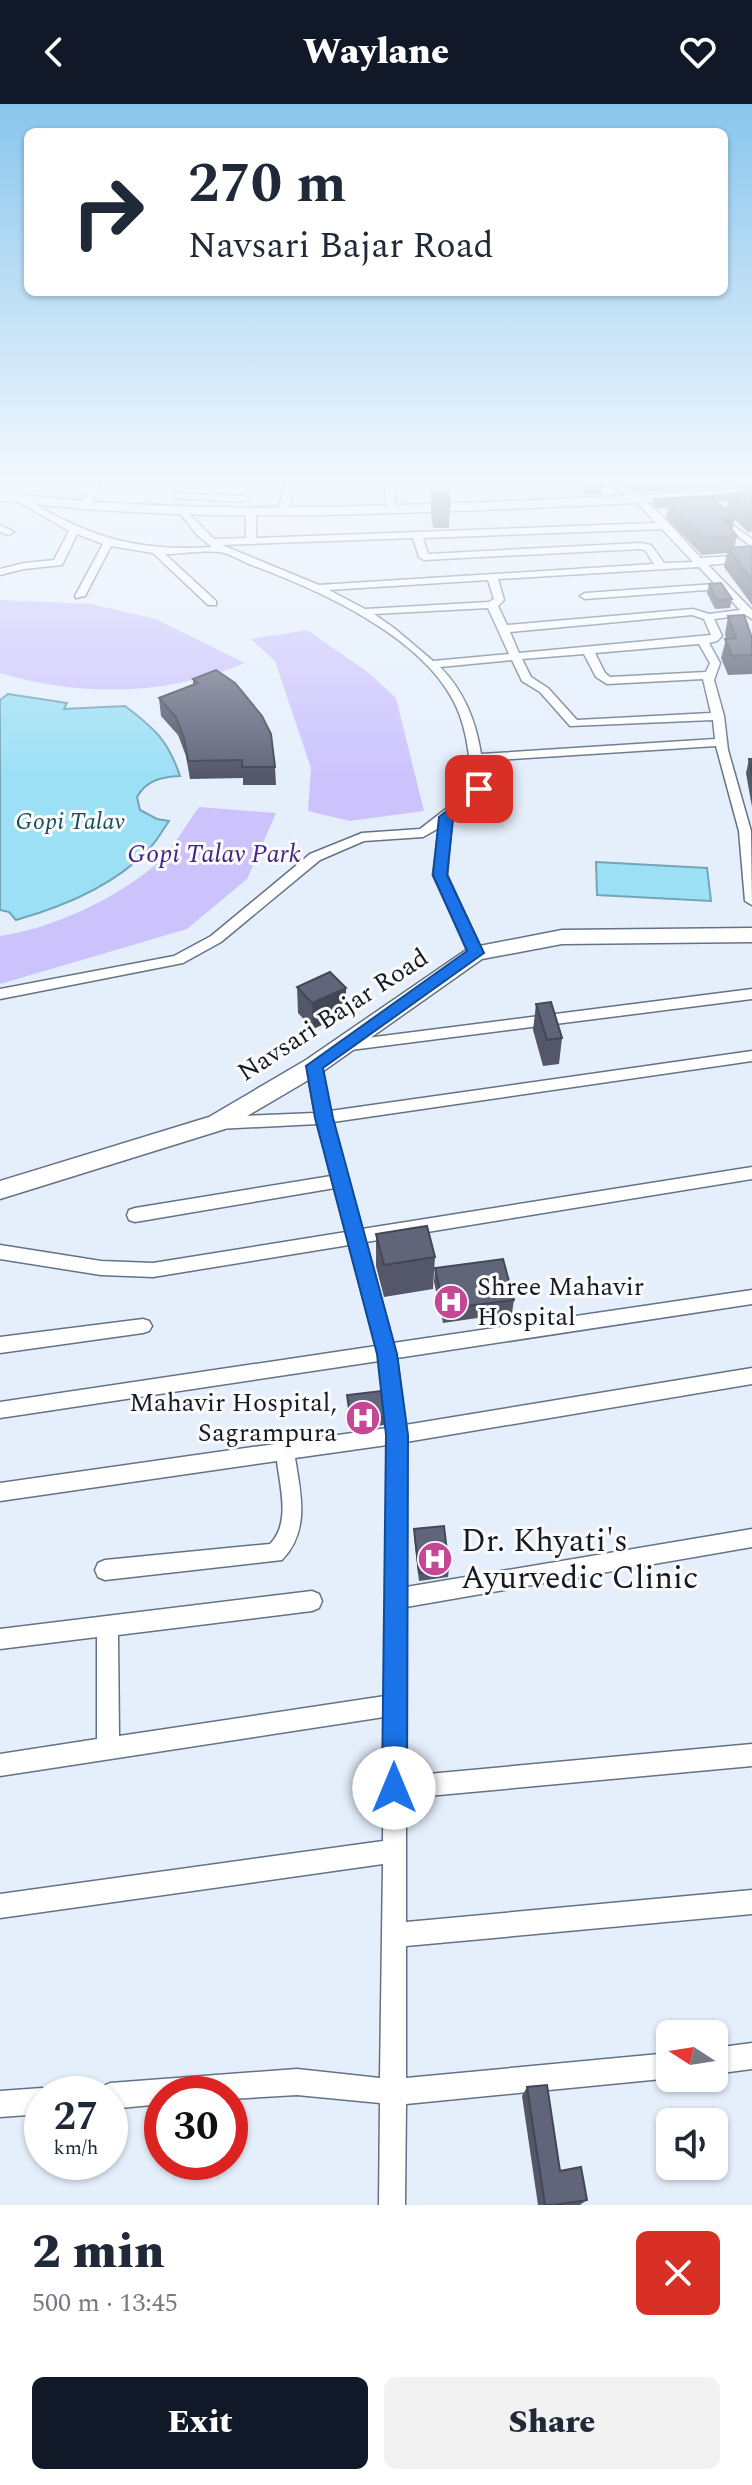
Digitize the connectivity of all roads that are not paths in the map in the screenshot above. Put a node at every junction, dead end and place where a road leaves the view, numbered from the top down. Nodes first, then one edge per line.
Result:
1 (87, 582) edge
2 (189, 582) edge
3 (308, 582) edge
4 (427, 582) edge
5 (494, 582) edge
6 (721, 582) edge
7 (725, 586) junction
8 (321, 587) junction
9 (80, 596) dead end
10 (585, 596) dead end
11 (212, 603) dead end
12 (492, 605) junction
13 (362, 612) junction
14 (750, 614) edge
15 (708, 617) junction
16 (503, 629) junction
17 (702, 640) junction
18 (588, 650) junction
19 (515, 657) junction
20 (432, 664) junction
21 (708, 675) junction
22 (718, 716) junction
23 (720, 742) junction
24 (474, 758) junction
25 (446, 817) junction
26 (748, 831) edge
27 (752, 901) edge
28 (752, 935) edge
29 (476, 953) junction
30 (0, 994) edge
31 (752, 994) edge
32 (343, 1046) junction
33 (752, 1056) edge
34 (314, 1066) junction
35 (324, 1118) junction
36 (217, 1123) junction
37 (752, 1173) edge
38 (340, 1181) junction
39 (0, 1190) edge
40 (135, 1215) dead end
41 (354, 1237) junction
42 (0, 1252) edge
43 (752, 1297) edge
44 (143, 1326) dead end
45 (0, 1345) edge
46 (387, 1354) junction
47 (752, 1376) edge
48 (0, 1410) edge
49 (397, 1435) junction
50 (285, 1451) junction
51 (0, 1492) edge
52 (752, 1538) edge
53 (105, 1570) dead end
54 (396, 1599) junction
55 (312, 1601) dead end
56 (107, 1626) junction
57 (0, 1639) edge
58 (394, 1705) junction
59 (108, 1749) junction
60 (752, 1755) edge
61 (0, 1765) edge
62 (394, 1788) junction
63 (394, 1851) junction
64 (752, 1902) edge
65 (0, 1906) edge
66 (393, 1935) junction
67 (752, 2056) edge
68 (728, 2059) edge
69 (656, 2067) edge
70 (392, 2092) junction
71 (128, 2094) edge
72 (24, 2102) edge
73 (0, 2104) edge
74 (392, 2205) edge

1 - 9 street
2 - 11 street
3 - 8 street
4 - 8 street
5 - 12 street
6 - 7 street
7 - 10 street
7 - 14 street
8 - 13 street
12 - 13 street
12 - 16 street
13 - 20 street
14 - 15 street
15 - 16 street
15 - 17 street
16 - 19 street
17 - 18 street
17 - 21 street
18 - 19 street
18 - 21 street
19 - 20 street
19 - 22 street
20 - 24 street
21 - 22 street
22 - 23 street
23 - 24 street
23 - 26 street
24 - 25 street
25 - 29 street
25 - 30 street
26 - 27 street
28 - 29 main road, Navsari Bajar Road
29 - 32 main road, Navsari Bajar Road
31 - 32 street
32 - 34 main road, Navsari Bajar Road
33 - 35 street
34 - 35 street
34 - 36 main road, Navsari Bajar Road
35 - 36 street
35 - 38 street
36 - 39 main road, Navsari Bajar Road
37 - 41 street
38 - 40 street
38 - 41 street
41 - 42 street
41 - 46 street
43 - 46 street
44 - 45 street
46 - 48 street
46 - 49 street
47 - 49 street
49 - 50 street
49 - 54 street
50 - 51 street
50 - 53 street
52 - 54 street
54 - 58 street
55 - 56 street
56 - 57 street
56 - 59 street
58 - 59 street
58 - 62 street
59 - 61 street
60 - 62 street
62 - 63 street
63 - 65 street
63 - 66 street
64 - 66 street
66 - 70 street
67 - 68 street
69 - 70 street
70 - 71 street
70 - 74 street
72 - 73 street

